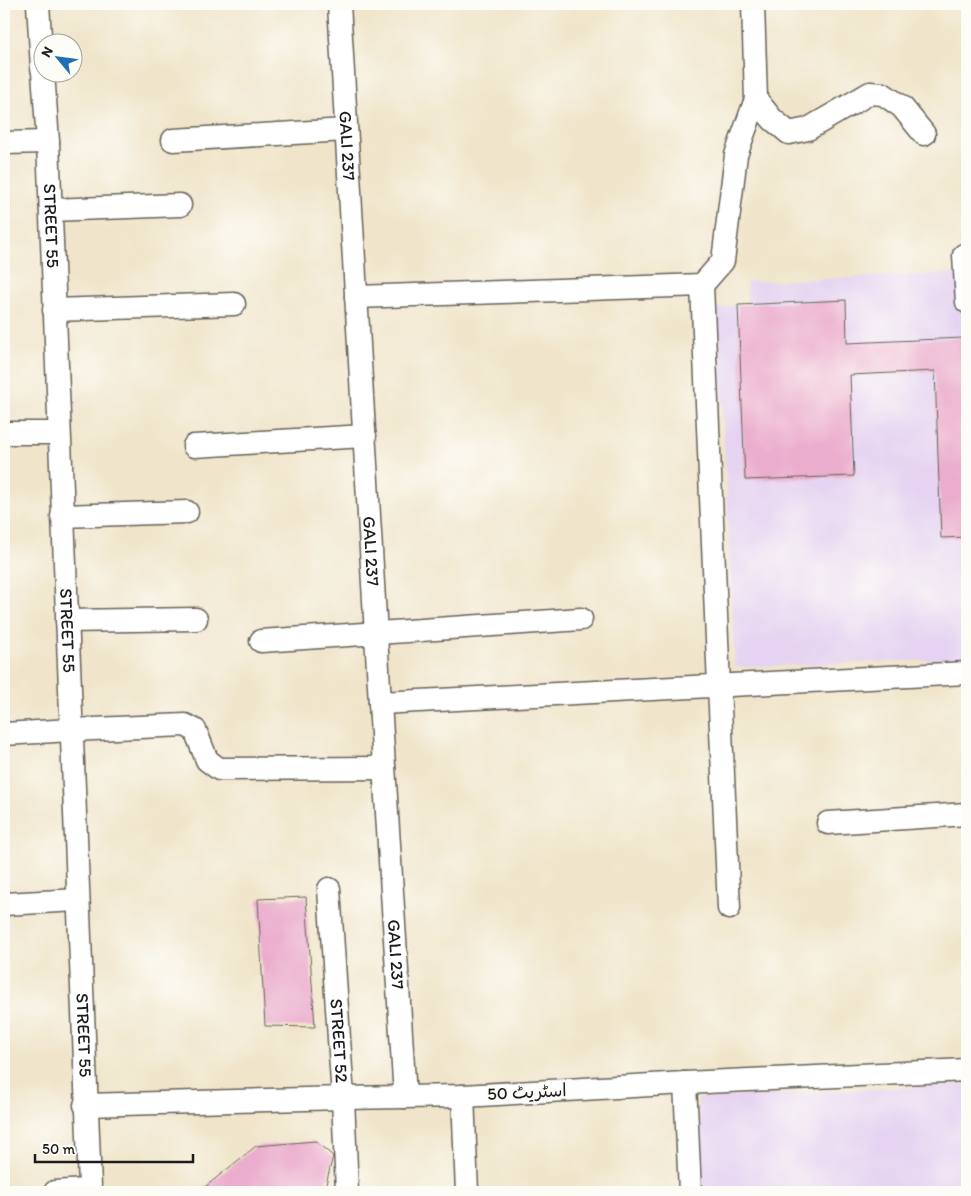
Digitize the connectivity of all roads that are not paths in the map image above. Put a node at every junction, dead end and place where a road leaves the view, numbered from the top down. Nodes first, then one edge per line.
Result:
1 (38, 4) edge
2 (339, 4) edge
3 (753, 4) edge
4 (40, 32) edge
5 (44, 82) edge
6 (756, 99) junction
7 (346, 130) junction
8 (924, 134) dead end
9 (173, 140) dead end
10 (48, 142) junction
11 (4, 143) edge
12 (180, 205) dead end
13 (51, 210) junction
14 (964, 255) dead end
15 (702, 285) junction
16 (356, 297) junction
17 (967, 302) edge
18 (234, 304) dead end
19 (54, 310) junction
20 (4, 433) edge
21 (59, 433) junction
22 (365, 436) junction
23 (194, 446) dead end
24 (187, 512) dead end
25 (62, 516) junction
26 (196, 619) dead end
27 (581, 619) dead end
28 (66, 621) junction
29 (376, 634) junction
30 (261, 641) dead end
31 (967, 673) edge
32 (718, 686) junction
33 (380, 703) junction
34 (71, 730) junction
35 (4, 734) edge
36 (384, 768) junction
37 (967, 814) edge
38 (828, 823) dead end
39 (329, 889) dead end
40 (78, 900) junction
41 (4, 904) edge
42 (729, 908) dead end
43 (967, 1070) edge
44 (685, 1083) junction
45 (463, 1096) junction
46 (405, 1097) junction
47 (343, 1098) junction
48 (86, 1105) junction
49 (54, 1192) edge
50 (347, 1192) edge
51 (467, 1192) edge
52 (690, 1192) edge

1 - 4 street
2 - 7 street, GALI 237
3 - 6 street
5 - 10 street, STREET 55
6 - 8 street
6 - 15 street
7 - 9 street
7 - 16 street, GALI 237
10 - 11 street
10 - 13 street, STREET 55
12 - 13 street
13 - 19 street, STREET 55
14 - 17 street
15 - 16 street
15 - 32 street
16 - 22 street, GALI 237
18 - 19 street
19 - 21 street, STREET 55
20 - 21 street
21 - 25 street, STREET 55
22 - 23 street
22 - 29 street, GALI 237
24 - 25 street
25 - 28 street, STREET 55
26 - 28 street
27 - 29 street
28 - 34 street, STREET 55
29 - 30 street
29 - 33 street, GALI 237
31 - 32 street
32 - 33 street
32 - 42 street
33 - 36 street, GALI 237
34 - 35 street
34 - 36 street
34 - 40 street, STREET 55
36 - 46 street, GALI 237
37 - 38 street
39 - 47 street, STREET 52
40 - 41 street
40 - 48 street, STREET 55
43 - 44 street, اسٹریٹ 50
44 - 45 street, اسٹریٹ 50
44 - 52 street
45 - 46 street, اسٹریٹ 50
45 - 51 street
46 - 47 street, اسٹریٹ 50
47 - 48 street, اسٹریٹ 50
47 - 50 street, STREET 52
48 - 49 street, STREET 55

